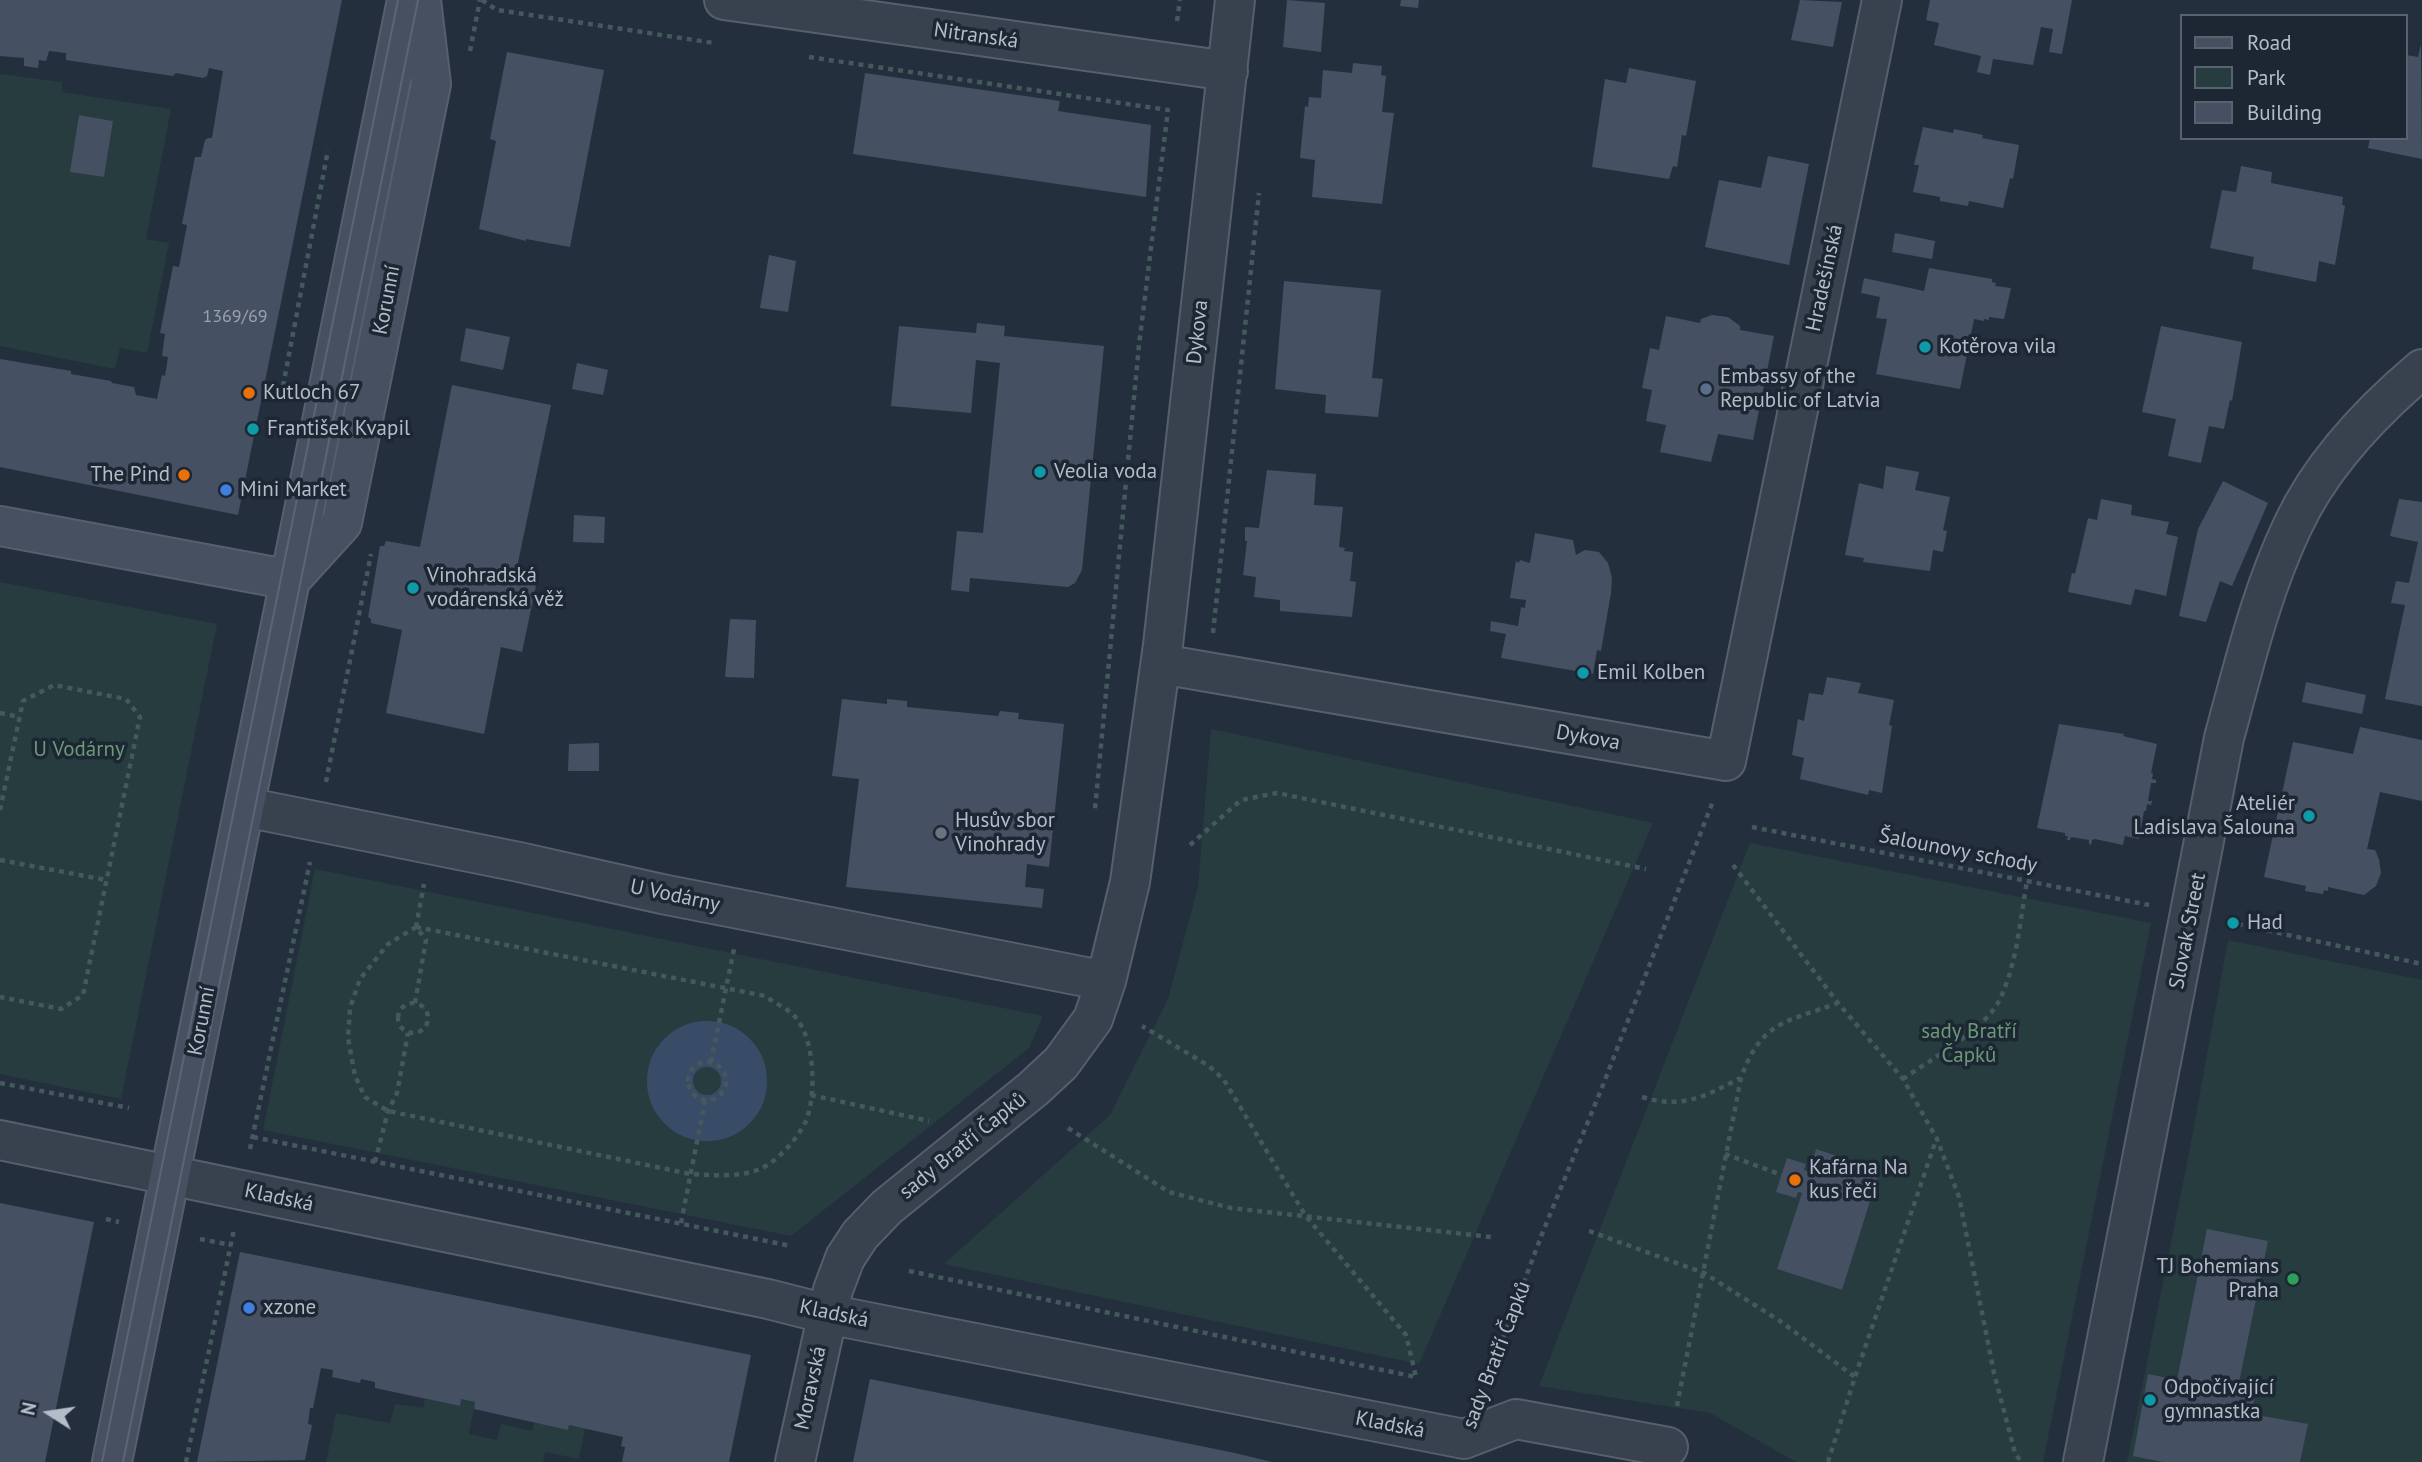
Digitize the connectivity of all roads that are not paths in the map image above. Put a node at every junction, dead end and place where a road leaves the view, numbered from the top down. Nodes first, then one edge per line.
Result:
1 (407, 0) edge
2 (421, 0) edge
3 (724, 0) edge
4 (1235, 0) edge
5 (1882, 0) edge
6 (1227, 71) junction
7 (2422, 369) edge
8 (0, 526) edge
9 (291, 580) junction
10 (1161, 664) junction
11 (1726, 761) joint
12 (245, 807) junction
13 (1106, 981) junction
14 (0, 1140) edge
15 (171, 1175) junction
16 (827, 1314) junction
17 (1668, 1447) road end
18 (1462, 1451) edge
19 (112, 1462) edge
20 (795, 1462) edge
21 (2083, 1462) edge

1 - 9 street, Korunní
2 - 9 street, Korunní
3 - 6 street, Nitranská
4 - 6 street, Dykova
5 - 11 street, Hradešínská
6 - 10 street, Dykova
7 - 21 street, Slovak Street
8 - 9 street
9 - 12 street, Korunní
10 - 11 street, Dykova
10 - 13 street, Dykova
12 - 13 street, U Vodárny
12 - 15 street, Korunní
13 - 16 street, sady Bratří Čapků
14 - 15 street, Kladská
15 - 16 street, Kladská
15 - 19 street, Korunní
16 - 18 street, Kladská
16 - 20 street, Moravská
17 - 18 street

